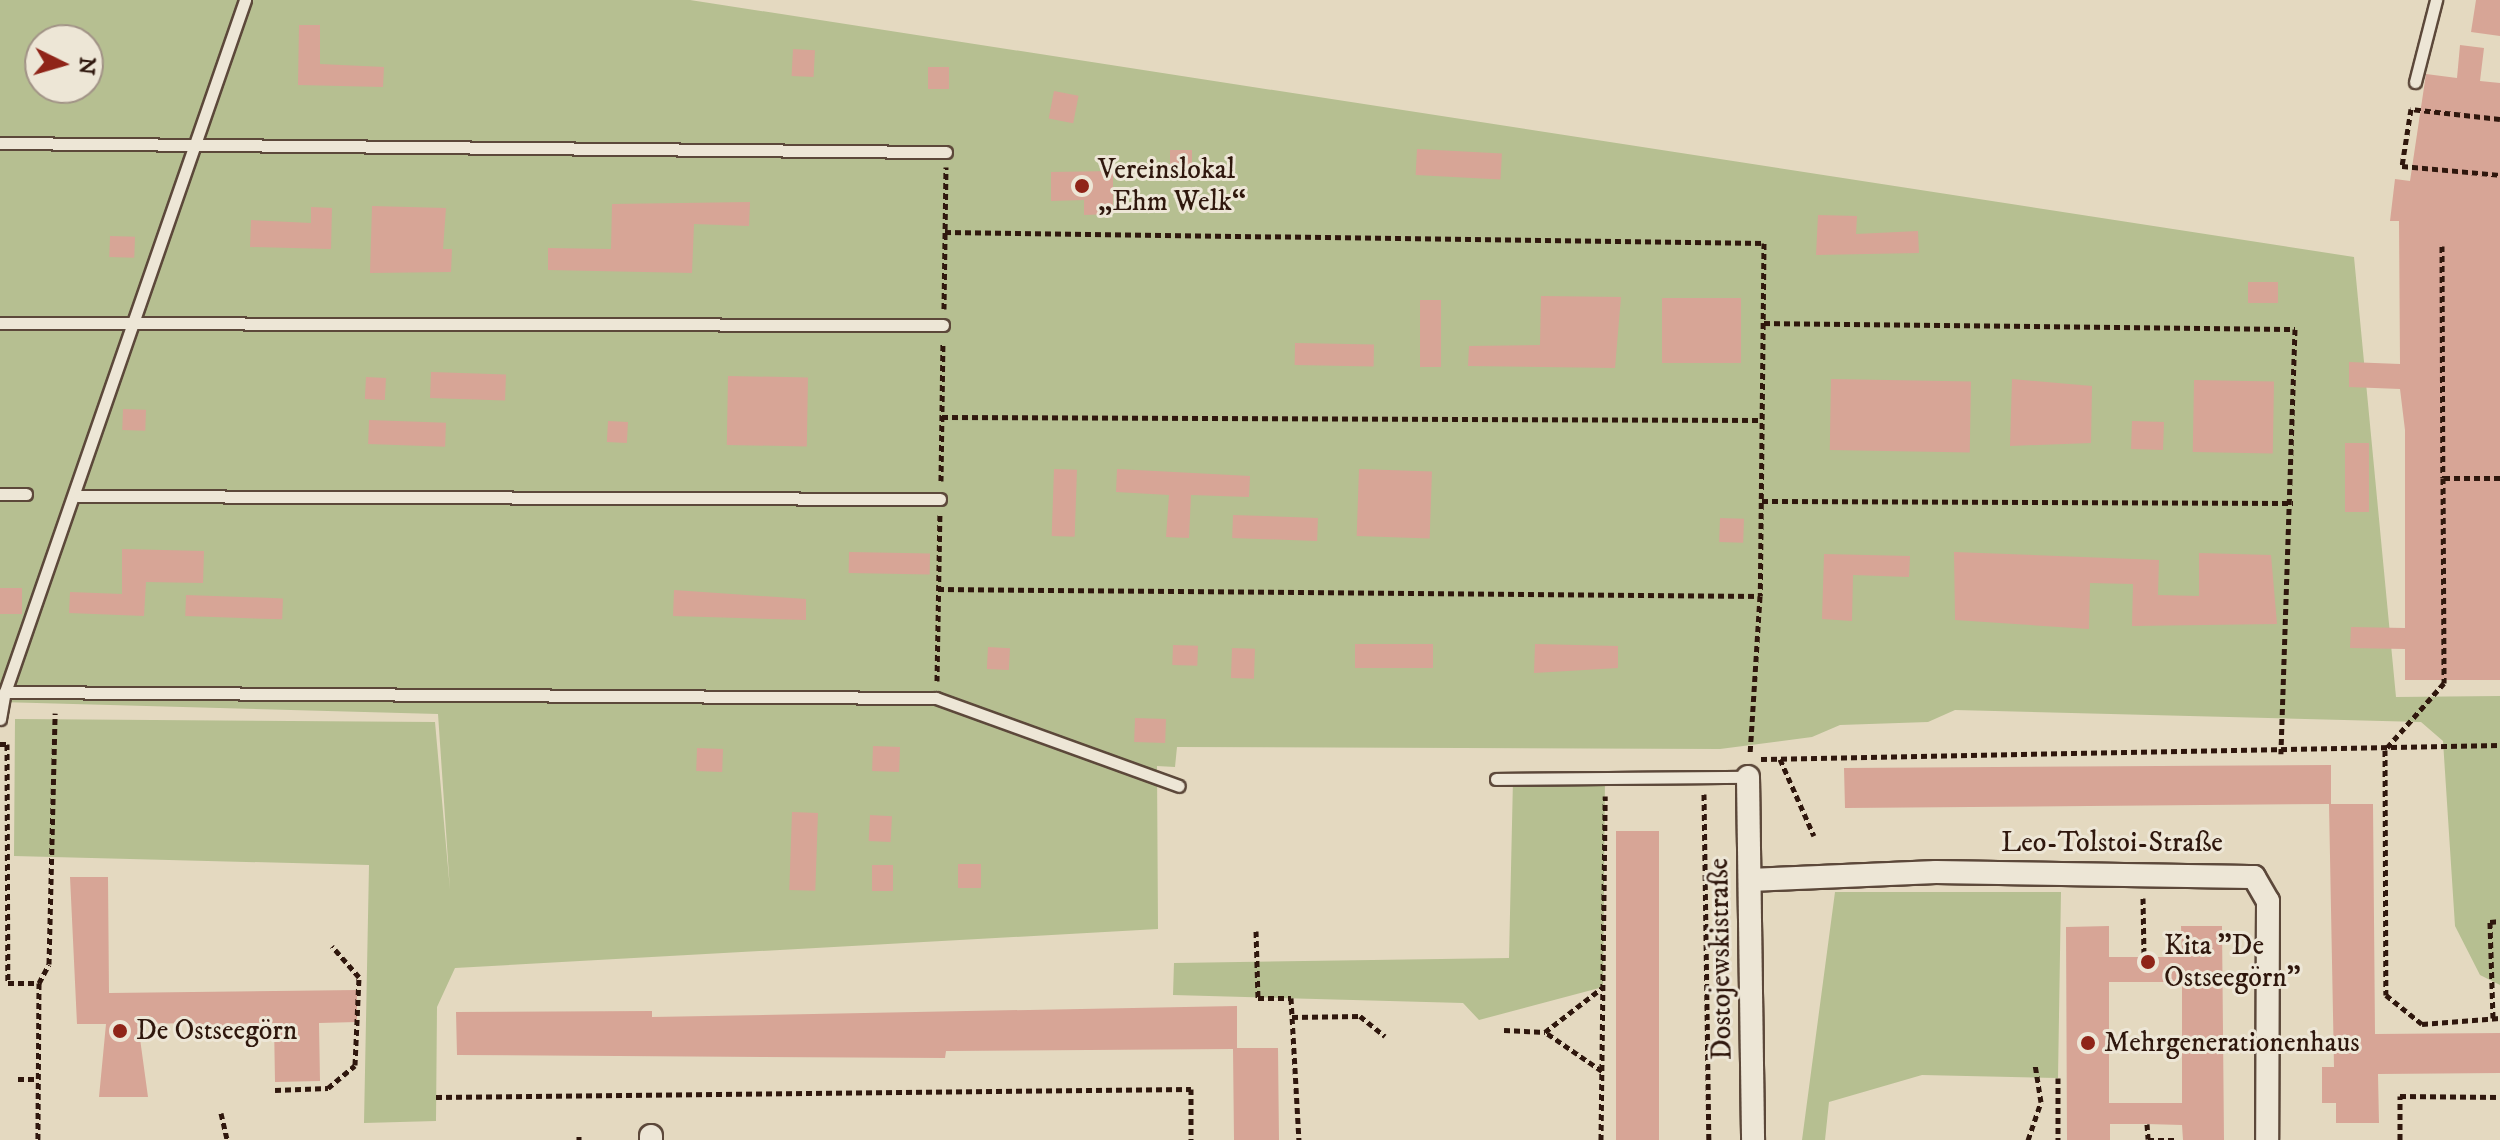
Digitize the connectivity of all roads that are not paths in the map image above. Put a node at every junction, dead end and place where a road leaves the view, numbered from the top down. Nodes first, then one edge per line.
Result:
1 (245, 0) edge
2 (2436, 0) edge
3 (2415, 82) dead end
4 (0, 143) edge
5 (198, 143) junction
6 (946, 152) road end
7 (0, 323) edge
8 (136, 323) junction
9 (943, 325) road end
10 (0, 494) edge
11 (26, 494) dead end
12 (78, 496) junction
13 (940, 499) road end
14 (6, 670) edge
15 (5, 692) junction
16 (0, 719) edge
17 (1749, 768) joint
18 (1496, 779) dead end
19 (1179, 786) dead end
20 (1750, 880) junction
21 (1753, 1140) edge
22 (2267, 1140) edge

1 - 5 lane
2 - 3 lane
4 - 5 lane
5 - 6 lane
5 - 8 lane
7 - 8 lane
8 - 9 lane
8 - 12 lane
10 - 11 lane
12 - 13 lane
12 - 14 lane
14 - 15 lane
15 - 16 lane
15 - 19 lane
17 - 18 lane
17 - 20 street, Dostojewskistraße
20 - 21 street, Dostojewskistraße
20 - 22 street, Leo-Tolstoi-Straße

